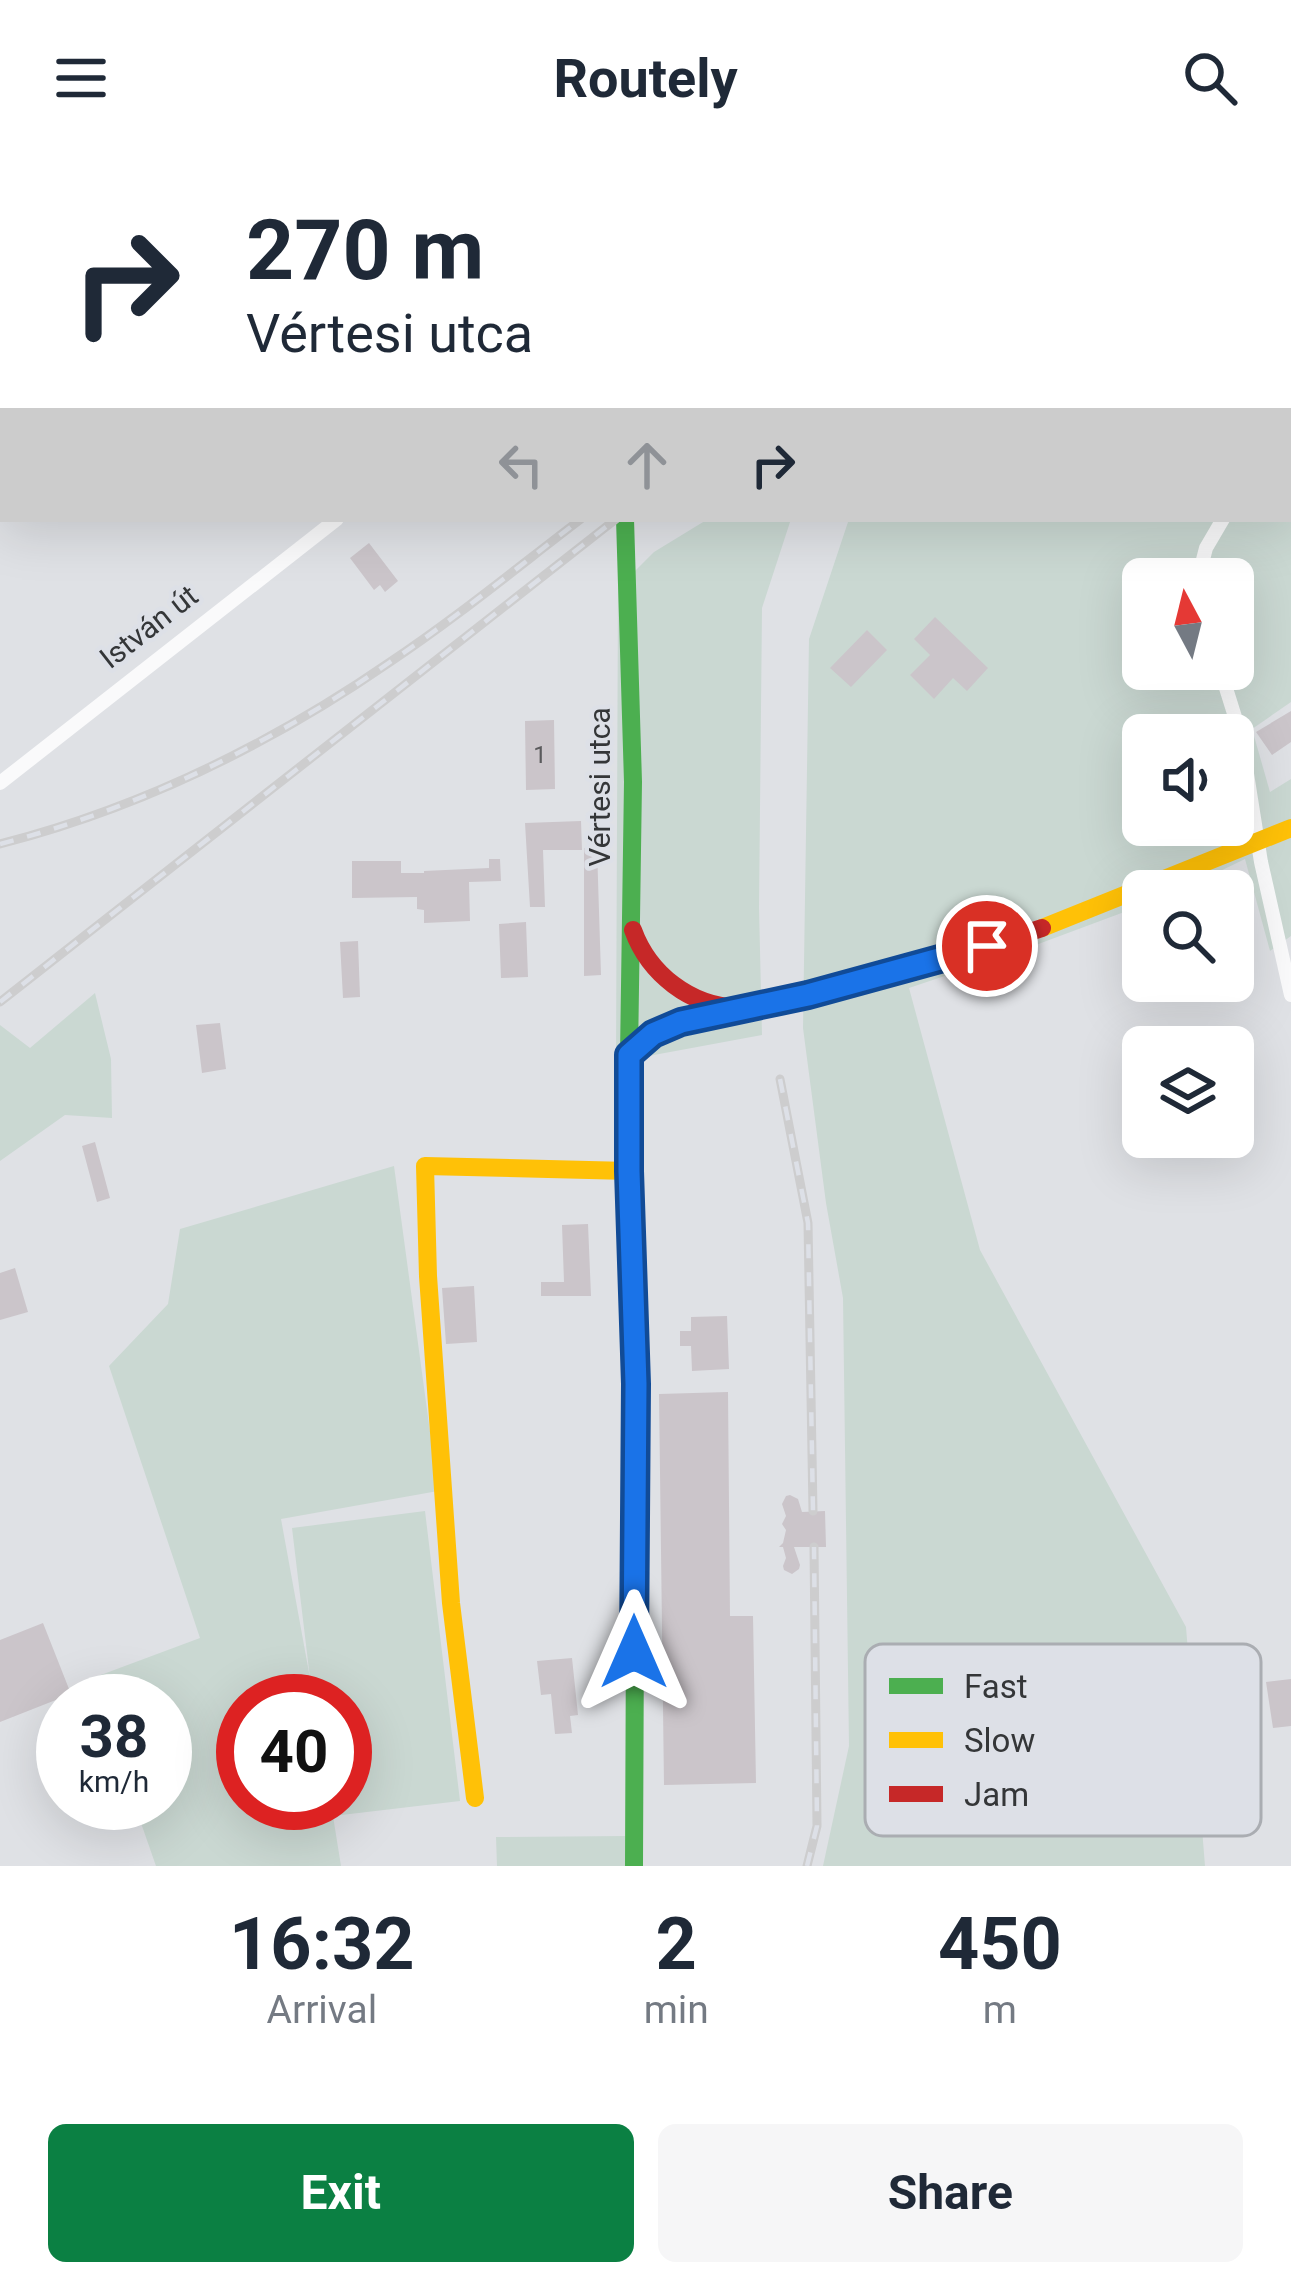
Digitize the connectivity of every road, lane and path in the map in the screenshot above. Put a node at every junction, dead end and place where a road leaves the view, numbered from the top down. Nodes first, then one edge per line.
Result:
1 (333, 522) edge
2 (625, 522) edge
3 (1220, 522) edge
4 (1203, 558) edge
5 (1226, 690) edge
6 (0, 783) edge
7 (1291, 828) edge
8 (1258, 842) junction
9 (630, 914) junction
10 (1291, 995) edge
11 (739, 1008) junction
12 (629, 1055) junction
13 (629, 1171) junction
14 (475, 1798) dead end
15 (634, 1866) edge

1 - 6 street, István út
2 - 9 street, Vértesi utca
3 - 4 street
5 - 8 street
7 - 8 street
8 - 10 street
8 - 11 street
9 - 11 street
9 - 12 street, Vértesi utca
11 - 12 street
12 - 13 street, Vértesi utca
13 - 14 street
13 - 15 street, Vértesi utca

